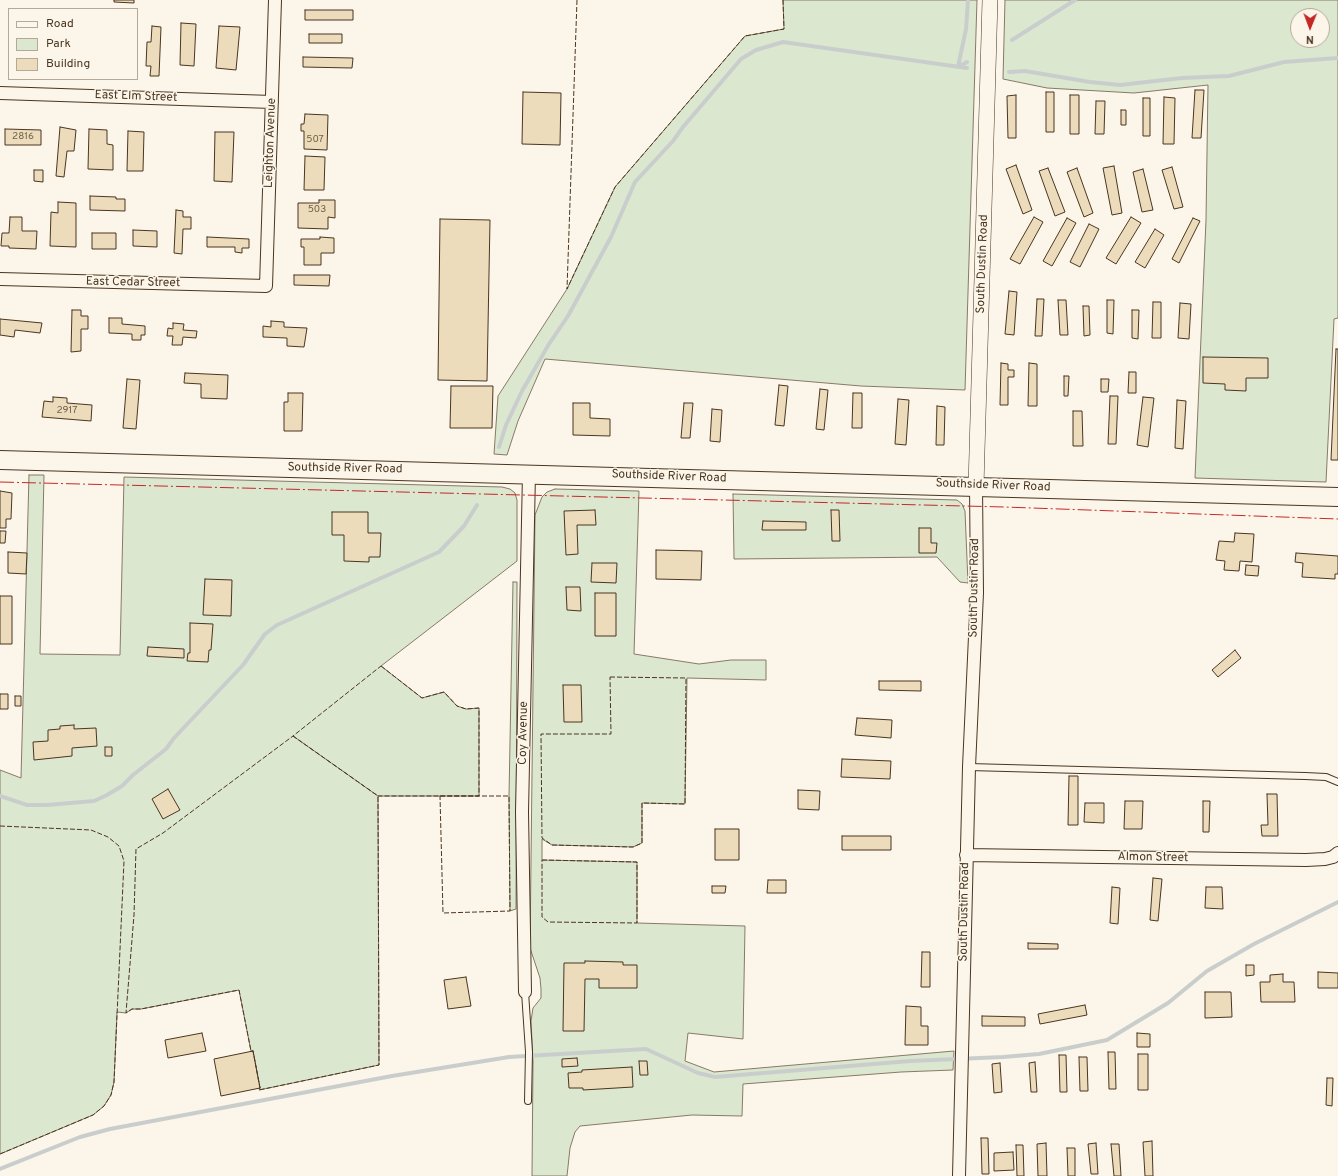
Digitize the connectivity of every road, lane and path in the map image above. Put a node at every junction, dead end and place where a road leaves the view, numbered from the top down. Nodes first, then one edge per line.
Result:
1 (275, 0) edge
2 (990, 0) edge
3 (0, 93) edge
4 (272, 102) junction
5 (0, 280) edge
6 (266, 286) joint
7 (0, 460) edge
8 (529, 473) junction
9 (976, 486) junction
10 (1338, 497) edge
11 (969, 767) junction
12 (1338, 782) edge
13 (1338, 853) edge
14 (966, 855) junction
15 (525, 992) joint
16 (528, 1101) dead end
17 (958, 1176) edge

1 - 4 street, Leighton Avenue
2 - 9 street, South Dustin Road
3 - 4 street, East Elm Street
4 - 6 street, Leighton Avenue
5 - 6 street, East Cedar Street
7 - 8 main road, Southside River Road
8 - 9 main road, Southside River Road
8 - 15 street, Coy Avenue
9 - 10 main road, Southside River Road
9 - 11 street, South Dustin Road
11 - 12 lane
11 - 14 street, South Dustin Road
13 - 14 street, Almon Street
14 - 17 street, South Dustin Road
15 - 16 lane

